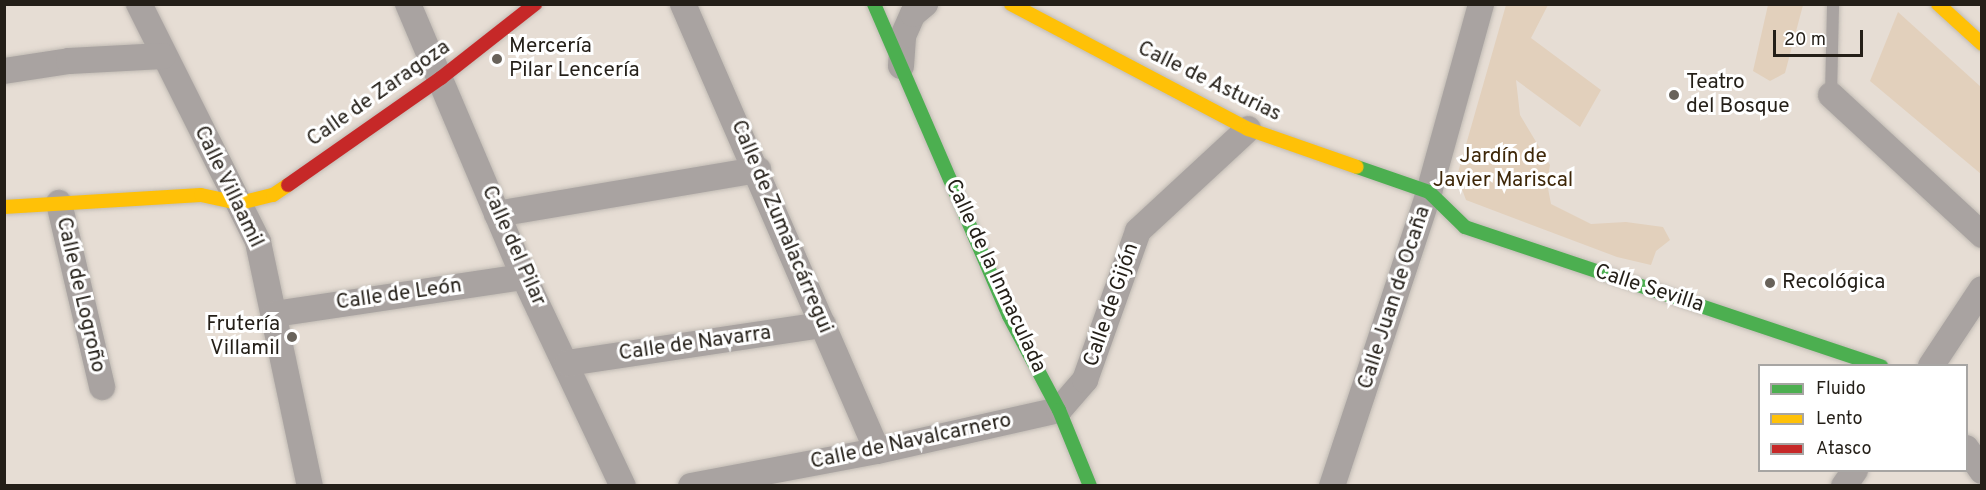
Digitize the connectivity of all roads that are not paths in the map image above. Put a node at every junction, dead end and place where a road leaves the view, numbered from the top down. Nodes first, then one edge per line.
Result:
1 (139, 4) edge
2 (408, 4) edge
3 (535, 4) edge
4 (683, 4) edge
5 (874, 4) edge
6 (925, 4) edge
7 (1011, 4) edge
8 (1481, 4) edge
9 (1833, 4) edge
10 (1938, 4) edge
11 (1982, 44) edge
12 (163, 56) junction
13 (901, 66) junction
14 (4, 71) edge
15 (441, 78) junction
16 (1831, 95) joint
17 (1248, 129) junction
18 (758, 170) junction
19 (1429, 192) junction
20 (240, 202) junction
21 (59, 203) junction
22 (4, 207) edge
23 (497, 214) junction
24 (1982, 234) edge
25 (524, 277) junction
26 (1982, 289) edge
27 (275, 314) junction
28 (823, 325) junction
29 (568, 363) junction
30 (1875, 364) edge
31 (1932, 364) edge
32 (102, 387) dead end
33 (1059, 410) junction
34 (877, 451) junction
35 (1968, 451) edge
36 (1982, 471) edge
37 (1854, 472) edge
38 (310, 486) edge
39 (623, 486) edge
40 (691, 486) edge
41 (1090, 486) edge
42 (1332, 486) edge
43 (1844, 486) edge

1 - 12 street, Calle Villaamil
2 - 15 street, Calle del Pilar
3 - 15 street, Calle de Zaragoza
4 - 18 street, Calle de Zumalacárregui
5 - 13 street, Calle de la Inmaculada
6 - 13 street, Calle de la Inmaculada
7 - 17 street, Calle de Asturias
8 - 19 street, Calle Juan de Ocaña
9 - 16 lane
10 - 11 street
12 - 14 street
12 - 20 street, Calle Villaamil
13 - 33 street, Calle de la Inmaculada
15 - 20 street, Calle de Zaragoza
15 - 23 street, Calle del Pilar
16 - 24 street
17 - 19 street, Calle de Asturias
17 - 33 street, Calle de Gijón
18 - 23 street
18 - 28 street, Calle de Zumalacárregui
19 - 30 street, Calle Sevilla
19 - 42 street, Calle Juan de Ocaña
20 - 21 street, Calle de Logroño
20 - 27 street, Calle Villaamil
21 - 22 street, Calle de Logroño
21 - 32 street, Calle de Logroño
23 - 25 street, Calle del Pilar
25 - 27 street, Calle de León
25 - 29 street, Calle del Pilar
26 - 31 street
27 - 38 street, Calle Villaamil
28 - 29 street, Calle de Navarra
28 - 34 street, Calle de Zumalacárregui
29 - 39 street, Calle del Pilar
33 - 34 street, Calle de Navalcarnero
33 - 41 street, Calle de la Inmaculada
34 - 40 street, Calle de Navalcarnero
35 - 36 street
37 - 43 street

